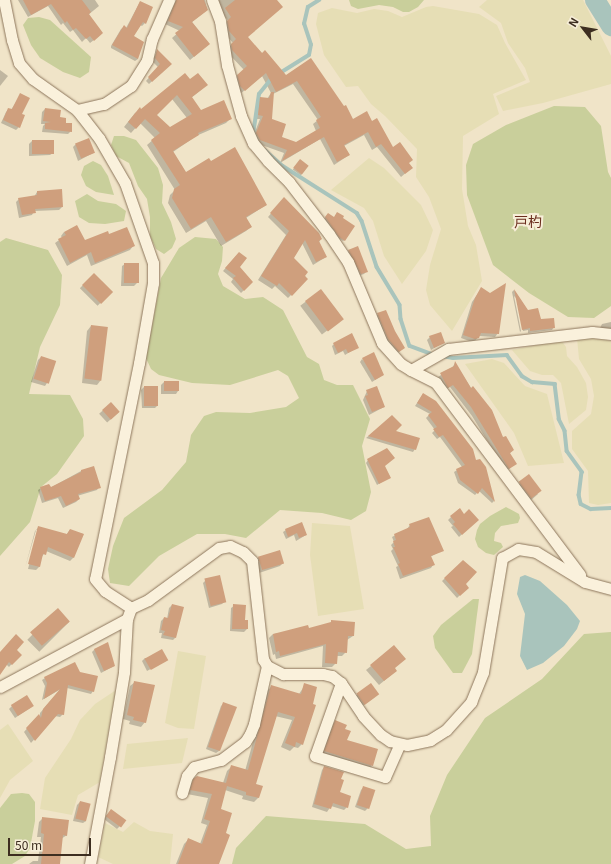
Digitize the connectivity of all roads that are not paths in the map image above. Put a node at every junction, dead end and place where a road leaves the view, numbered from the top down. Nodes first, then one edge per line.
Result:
1 (4, 0) edge
2 (169, 0) edge
3 (212, 0) edge
4 (4, 18) edge
5 (77, 110) junction
6 (611, 334) edge
7 (411, 370) junction
8 (585, 582) junction
9 (611, 590) edge
10 (132, 608) junction
11 (127, 619) junction
12 (267, 666) junction
13 (341, 684) junction
14 (0, 687) edge
15 (400, 744) junction
16 (182, 793) dead end
17 (90, 864) edge

1 - 4 street
2 - 5 street
3 - 7 street
4 - 5 street
5 - 10 street
6 - 7 street
7 - 8 street
8 - 9 street
8 - 15 street
10 - 11 street
10 - 12 street
11 - 14 street
11 - 17 street
12 - 13 street
12 - 16 street
13 - 15 street
13 - 15 street

